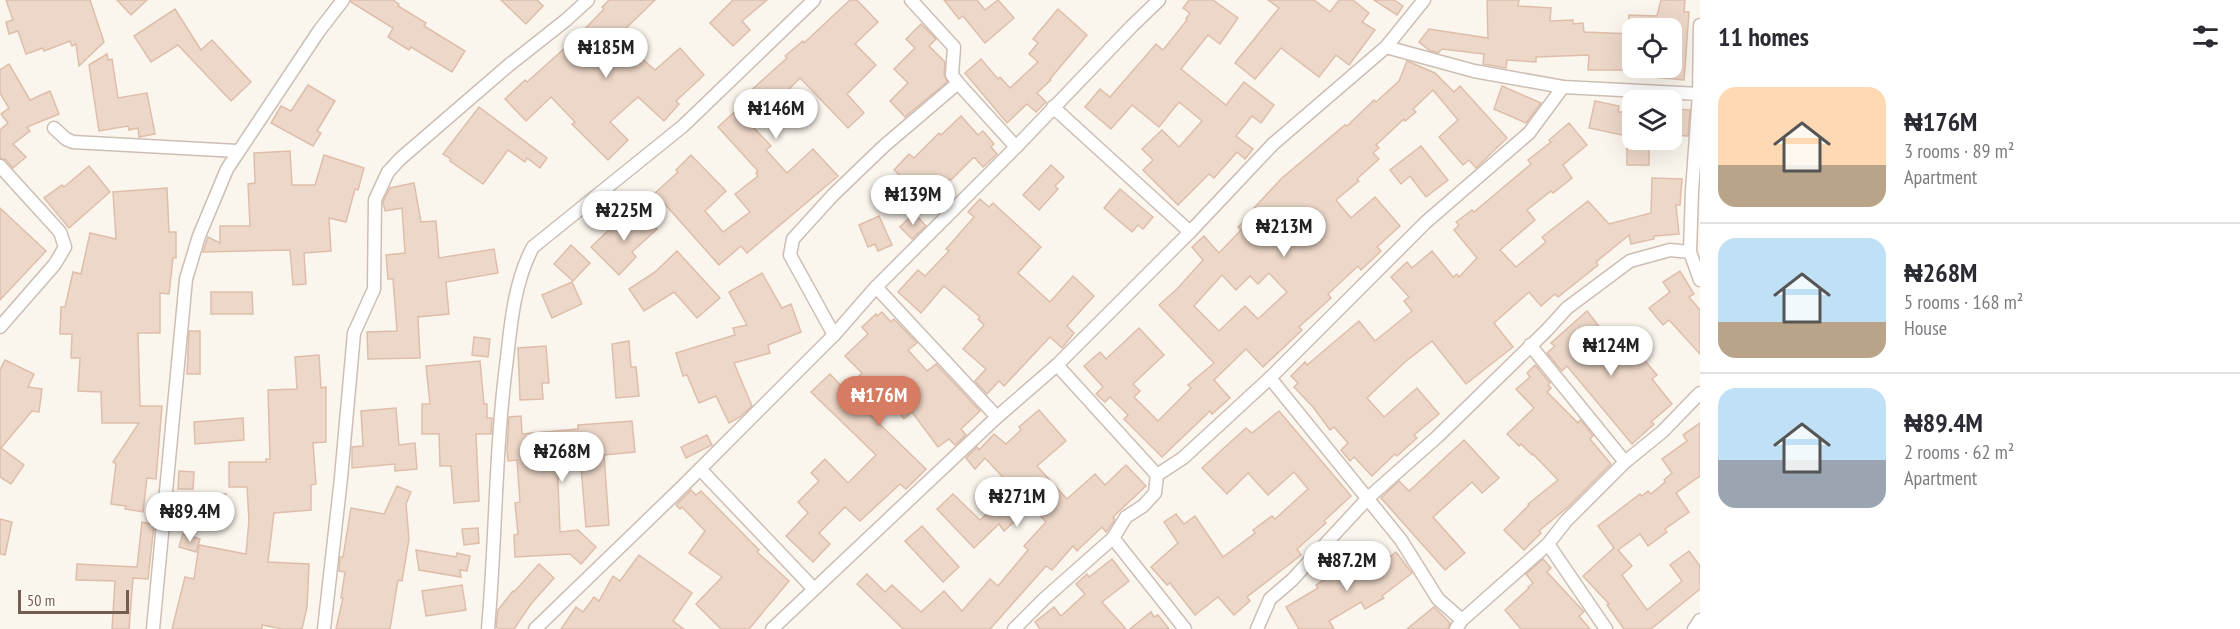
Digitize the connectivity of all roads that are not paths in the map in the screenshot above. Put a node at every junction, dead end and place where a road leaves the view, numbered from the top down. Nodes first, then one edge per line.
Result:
1 (343, 0) edge
2 (588, 0) edge
3 (814, 0) edge
4 (911, 0) edge
5 (1160, 0) edge
6 (1424, 0) edge
7 (1700, 25) edge
8 (1386, 47) junction
9 (958, 83) junction
10 (1563, 87) junction
11 (1700, 94) edge
12 (1053, 106) junction
13 (54, 128) dead end
14 (1016, 147) junction
15 (237, 151) junction
16 (0, 166) edge
17 (1190, 232) junction
18 (1690, 252) junction
19 (1700, 280) edge
20 (876, 287) junction
21 (0, 327) edge
22 (834, 335) junction
23 (1530, 345) junction
24 (1057, 365) junction
25 (1270, 378) junction
26 (1700, 393) edge
27 (997, 417) junction
28 (1625, 462) junction
29 (700, 469) junction
30 (1157, 475) junction
31 (1368, 498) junction
32 (1113, 538) junction
33 (1548, 544) junction
34 (813, 588) junction
35 (1700, 620) edge
36 (1459, 625) edge
37 (153, 629) edge
38 (324, 629) edge
39 (488, 629) edge
40 (535, 629) edge
41 (772, 629) edge
42 (1014, 629) edge
43 (1185, 629) edge
44 (1257, 629) edge
45 (1606, 629) edge
46 (1694, 629) edge

1 - 15 street
2 - 38 street
3 - 39 street
4 - 9 street
5 - 12 street
6 - 8 street
7 - 11 street
8 - 10 street
8 - 17 street
9 - 14 street
9 - 22 street
10 - 11 street
10 - 25 street
11 - 18 street
12 - 14 street
12 - 17 street
13 - 15 street
14 - 20 street
15 - 37 street
16 - 21 street
17 - 24 street
18 - 19 street
18 - 23 street
20 - 22 street
20 - 27 street
22 - 29 street
23 - 28 street
23 - 31 street
24 - 27 street
24 - 30 street
25 - 30 street
25 - 31 street
26 - 28 street
27 - 34 street
28 - 33 street
29 - 34 street
29 - 40 street
30 - 32 street
31 - 36 street
31 - 44 street
32 - 42 street
32 - 43 street
33 - 36 street
33 - 45 street
34 - 41 street
35 - 46 street

